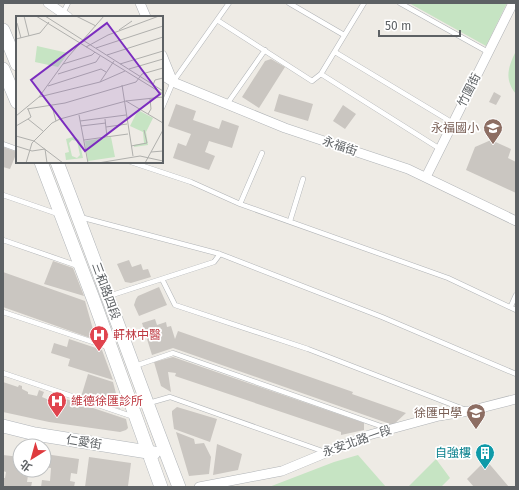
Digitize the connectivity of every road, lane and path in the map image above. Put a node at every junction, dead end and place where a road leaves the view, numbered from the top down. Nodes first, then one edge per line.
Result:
1 (48, 3) edge
2 (68, 3) edge
3 (140, 3) edge
4 (229, 3) edge
5 (289, 3) edge
6 (364, 3) edge
7 (400, 3) edge
8 (513, 3) edge
9 (65, 15) edge
10 (146, 16) edge
11 (217, 20) junction
12 (3, 30) edge
13 (344, 35) junction
14 (265, 50) junction
15 (335, 52) junction
16 (488, 52) junction
17 (163, 57) edge
18 (16, 62) edge
19 (3, 68) edge
20 (321, 74) junction
21 (163, 76) edge
22 (173, 82) junction
23 (16, 100) edge
24 (227, 104) junction
25 (163, 106) edge
26 (452, 123) junction
27 (3, 144) edge
28 (16, 149) edge
29 (440, 149) junction
30 (262, 153) dead end
31 (41, 163) edge
32 (57, 163) edge
33 (138, 163) edge
34 (426, 177) junction
35 (303, 179) dead end
36 (3, 195) edge
37 (240, 204) junction
38 (62, 216) junction
39 (78, 217) junction
40 (290, 221) junction
41 (516, 221) edge
42 (3, 240) edge
43 (220, 254) junction
44 (82, 267) junction
45 (162, 279) junction
46 (516, 295) edge
47 (109, 296) junction
48 (94, 301) junction
49 (511, 306) junction
50 (516, 310) edge
51 (3, 312) edge
52 (111, 348) junction
53 (132, 366) junction
54 (3, 373) edge
55 (516, 374) edge
56 (516, 399) edge
57 (147, 404) junction
58 (469, 411) junction
59 (136, 417) junction
60 (3, 426) edge
61 (391, 429) junction
62 (148, 452) junction
63 (325, 452) junction
64 (166, 454) junction
65 (161, 487) edge
66 (179, 487) edge
67 (199, 487) edge

1 - 9 street
2 - 9 lane
3 - 10 street
4 - 11 lane
5 - 13 lane
6 - 13 lane
7 - 16 lane
8 - 16 street, 竹圍街
11 - 14 lane
11 - 22 lane
12 - 18 main road
13 - 15 lane
14 - 20 lane
14 - 24 lane
15 - 20 lane
15 - 26 lane
16 - 26 street, 竹圍街
17 - 22 street
19 - 23 main road
20 - 29 lane
21 - 22 street, 永福街
22 - 24 street, 永福街
22 - 25 lane
24 - 34 street, 永福街
26 - 29 street, 竹圍街
27 - 28 lane
29 - 34 street, 竹圍街
30 - 37 lane
31 - 38 main road, 三和路四段
32 - 39 main road, 三和路四段
33 - 37 lane
34 - 41 street, 永福街
35 - 40 lane
36 - 38 lane
37 - 40 lane
38 - 44 main road, 三和路四段
39 - 43 lane
39 - 47 main road, 三和路四段
40 - 49 lane
42 - 44 lane
43 - 45 lane
43 - 55 lane
44 - 48 main road, 三和路四段
45 - 47 lane
45 - 58 lane
46 - 49 lane
47 - 48 lane
47 - 53 main road, 三和路四段
48 - 52 main road, 三和路四段
49 - 50 lane
51 - 52 lane
52 - 59 main road, 三和路四段
53 - 57 main road, 三和路四段
53 - 61 lane
54 - 59 lane
56 - 58 street, 永安北路一段
57 - 63 lane
57 - 64 main road, 三和路四段
58 - 61 street, 永安北路一段
59 - 62 main road, 三和路四段
60 - 62 main road, 仁愛街
61 - 63 street, 永安北路一段
62 - 64 main road, 仁愛街
62 - 65 main road, 三和路四段
63 - 67 street, 永安北路一段
64 - 66 main road, 三和路四段

